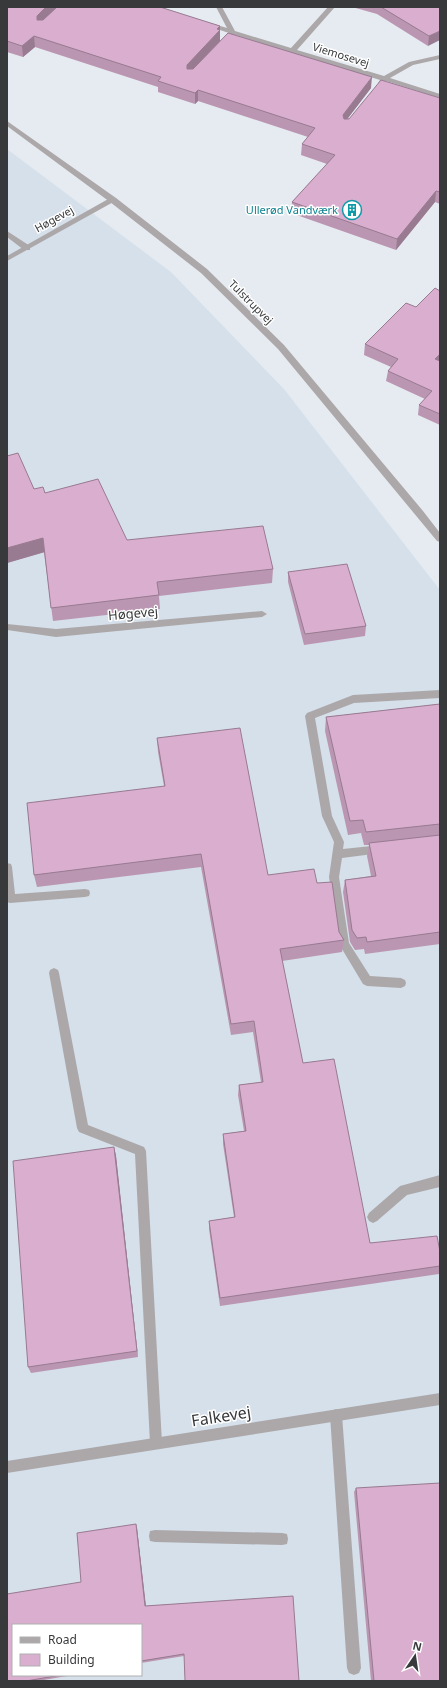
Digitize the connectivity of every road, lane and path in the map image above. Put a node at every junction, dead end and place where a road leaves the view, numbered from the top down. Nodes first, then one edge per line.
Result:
1 (219, 7) edge
2 (332, 7) edge
3 (197, 21) edge
4 (233, 33) junction
5 (227, 38) edge
6 (292, 51) junction
7 (440, 57) edge
8 (384, 79) junction
9 (374, 92) edge
10 (440, 96) edge
11 (7, 123) edge
12 (113, 200) junction
13 (7, 233) edge
14 (27, 248) junction
15 (7, 259) edge
16 (440, 539) edge
17 (262, 614) dead end
18 (7, 627) edge
19 (440, 694) edge
20 (393, 848) edge
21 (338, 854) junction
22 (7, 867) edge
23 (85, 894) dead end
24 (54, 973) dead end
25 (401, 983) dead end
26 (440, 1181) edge
27 (373, 1217) dead end
28 (440, 1399) edge
29 (336, 1415) junction
30 (156, 1443) junction
31 (7, 1467) edge
32 (155, 1536) dead end
33 (282, 1538) dead end
34 (354, 1668) dead end

1 - 4 street
2 - 6 street, Viemosevej
3 - 4 street, Viemosevej
4 - 5 street
4 - 6 street, Viemosevej
6 - 8 street, Viemosevej
7 - 8 street, Viemosevej
8 - 9 street, Viemosevej
8 - 10 street, Viemosevej
11 - 12 street, Tulstrupvej
12 - 14 street, Høgevej
12 - 16 street, Tulstrupvej
13 - 14 street
14 - 15 street, Høgevej
17 - 18 street, Høgevej
19 - 21 street
20 - 21 street
21 - 25 street
22 - 23 street
24 - 30 street
26 - 27 street
28 - 29 street, Falkevej
29 - 30 street, Falkevej
29 - 34 street
30 - 31 street, Falkevej
32 - 33 street

